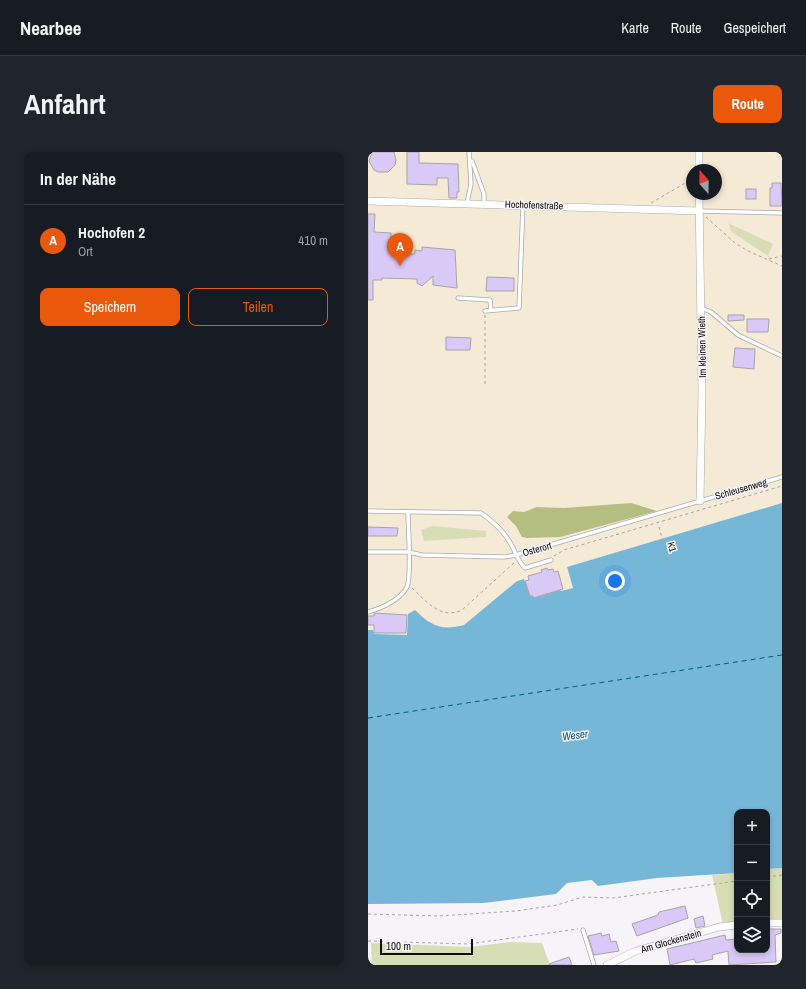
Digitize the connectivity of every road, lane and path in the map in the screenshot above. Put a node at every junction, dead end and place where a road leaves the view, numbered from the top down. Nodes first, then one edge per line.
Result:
1 (469, 152) edge
2 (699, 152) edge
3 (471, 158) junction
4 (699, 164) edge
5 (686, 183) edge
6 (699, 200) edge
7 (368, 201) edge
8 (467, 203) junction
9 (484, 204) junction
10 (523, 204) junction
11 (643, 210) junction
12 (699, 211) junction
13 (782, 213) edge
14 (782, 256) edge
15 (769, 260) junction
16 (782, 266) edge
17 (458, 298) dead end
18 (701, 308) junction
19 (491, 310) junction
20 (486, 311) joint
21 (782, 356) edge
22 (485, 384) dead end
23 (782, 477) edge
24 (782, 486) edge
25 (700, 501) junction
26 (368, 511) edge
27 (408, 512) junction
28 (659, 527) dead end
29 (368, 552) edge
30 (408, 552) junction
31 (516, 555) junction
32 (551, 560) joint
33 (670, 570) dead end
34 (408, 583) junction
35 (368, 612) edge
36 (782, 875) edge
37 (770, 877) edge
38 (734, 881) edge
39 (368, 914) edge
40 (770, 923) edge
41 (782, 923) edge
42 (734, 926) edge
43 (583, 930) joint
44 (368, 942) edge
45 (594, 965) edge
46 (607, 965) edge

1 - 3 lane
2 - 4 street
3 - 8 lane
3 - 9 lane
5 - 11 path
6 - 12 street, Im kleinen Wieth
7 - 8 street, Hochofenstraße
8 - 9 street, Hochofenstraße
9 - 10 street, Hochofenstraße
10 - 11 street, Hochofenstraße
10 - 19 lane
11 - 12 street, Hochofenstraße
12 - 13 lane
12 - 15 path
12 - 18 street, Im kleinen Wieth
14 - 15 path
15 - 16 path
17 - 19 lane
18 - 21 lane
18 - 25 street, Im kleinen Wieth
19 - 20 lane
20 - 22 path
23 - 25 lane, Schleusenweg
24 - 32 path
25 - 31 lane, Osterort
26 - 27 lane
27 - 30 lane
27 - 31 lane
28 - 33 path, K1
29 - 30 lane, Osterort
30 - 31 lane, Osterort
30 - 34 lane
31 - 32 lane
31 - 34 path
34 - 35 lane
36 - 37 path
38 - 39 path
40 - 41 street
42 - 46 street, Am Glockenstein
43 - 44 path
43 - 45 lane

